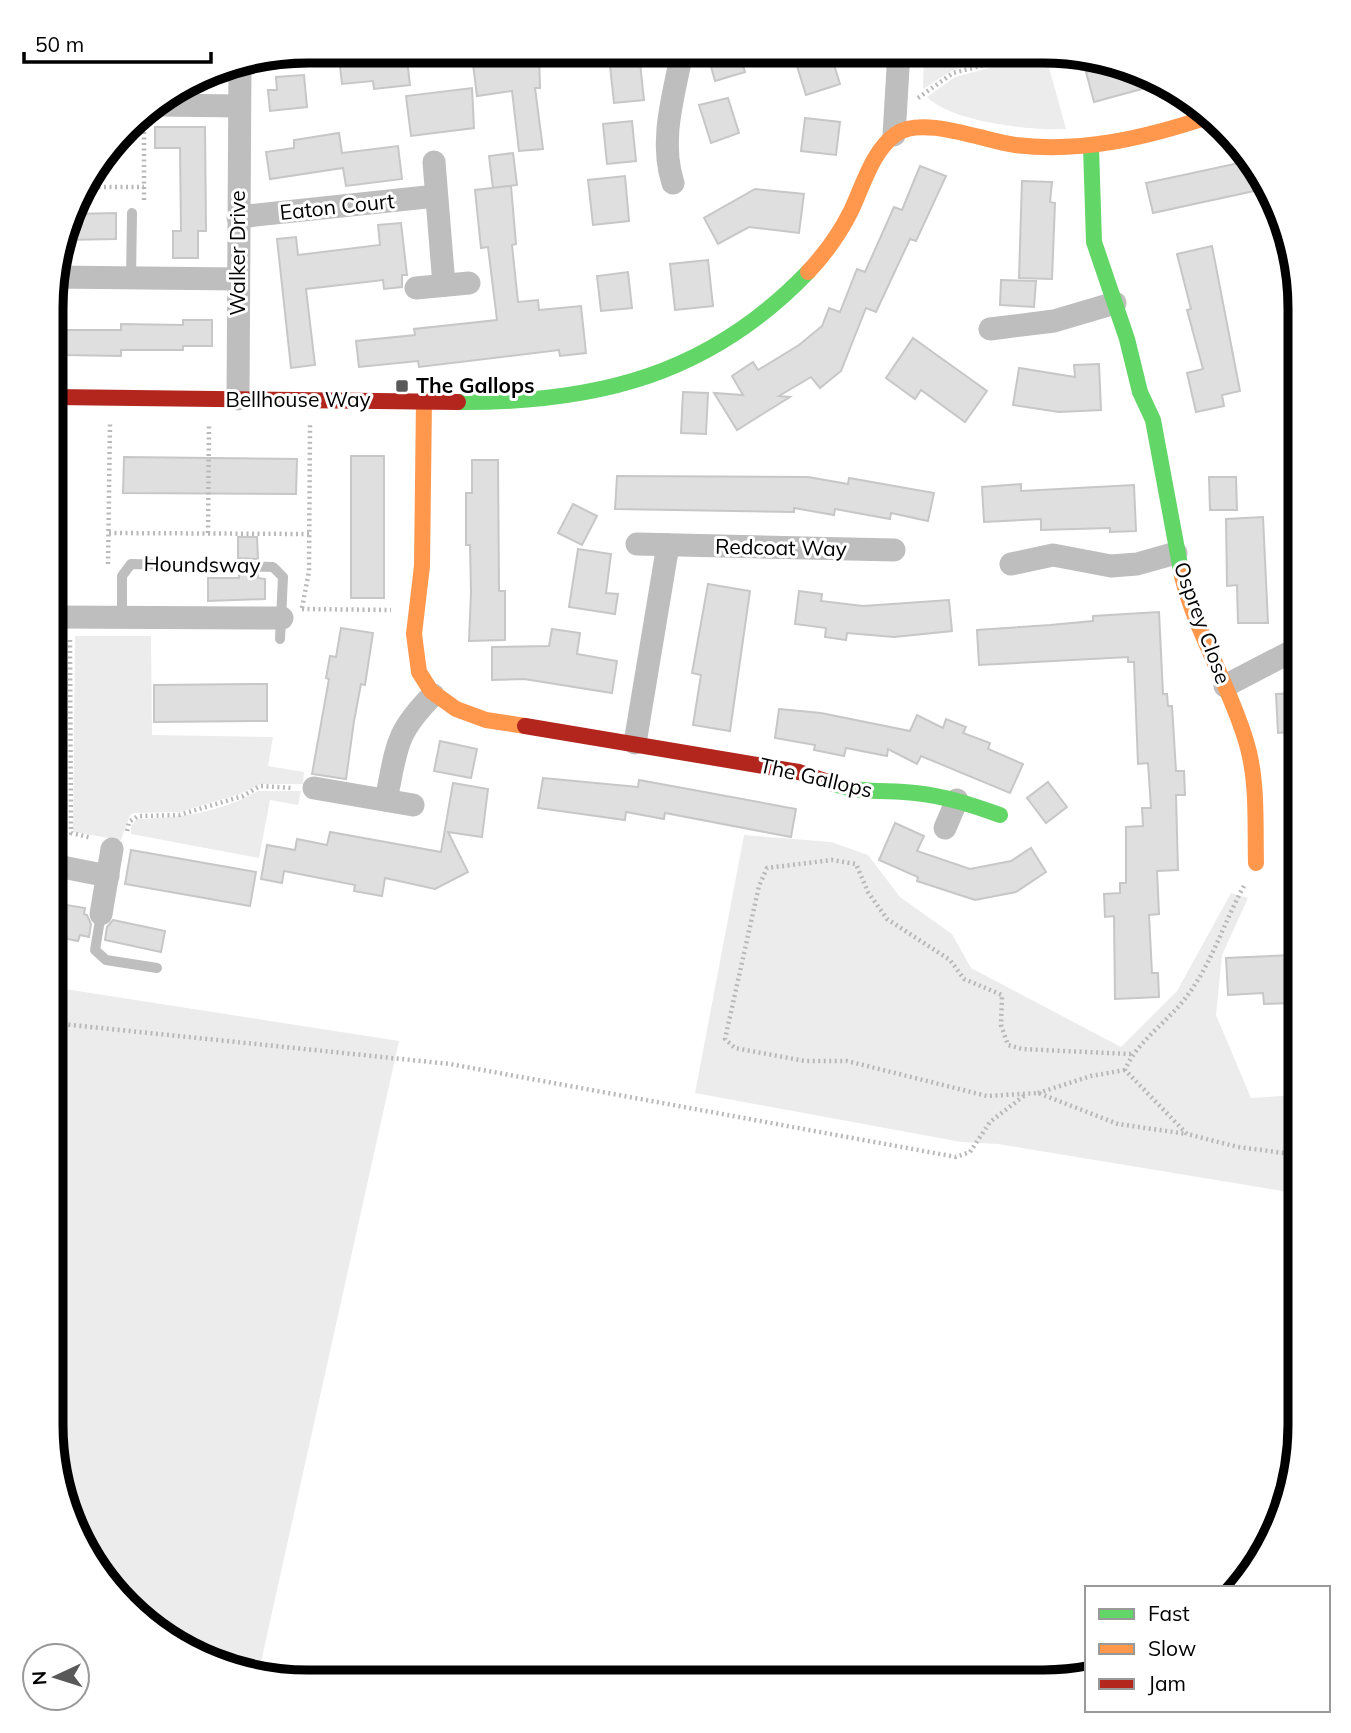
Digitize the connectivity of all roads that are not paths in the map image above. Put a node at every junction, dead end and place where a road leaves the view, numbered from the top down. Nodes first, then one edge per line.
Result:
1 (679, 63) edge
2 (897, 63) edge
3 (240, 73) edge
4 (171, 106) edge
5 (239, 106) junction
6 (1199, 120) edge
7 (894, 124) junction
8 (1091, 147) junction
9 (434, 162) dead end
10 (673, 183) dead end
11 (436, 196) junction
12 (132, 213) road end
13 (238, 217) junction
14 (65, 278) edge
15 (131, 278) junction
16 (238, 279) junction
17 (469, 283) dead end
18 (444, 285) junction
19 (416, 288) dead end
20 (1115, 303) junction
21 (990, 329) dead end
22 (63, 397) edge
23 (238, 399) junction
24 (424, 400) junction
25 (636, 544) dead end
26 (668, 545) junction
27 (894, 550) dead end
28 (1176, 553) junction
29 (1011, 565) dead end
30 (63, 618) edge
31 (122, 618) junction
32 (288, 622) joint
33 (1288, 653) edge
34 (1225, 686) junction
35 (433, 695) junction
36 (635, 743) junction
37 (314, 788) road end
38 (386, 800) junction
39 (957, 800) junction
40 (412, 805) dead end
41 (1000, 816) dead end
42 (945, 828) dead end
43 (115, 846) road end
44 (1256, 863) road end
45 (63, 867) edge
46 (108, 876) junction
47 (101, 914) joint
48 (157, 968) dead end

1 - 10 street
2 - 7 street
3 - 5 street, Walker Drive
4 - 5 street
5 - 13 street, Walker Drive
6 - 8 street
7 - 8 street
7 - 24 street, Bellhouse Way
8 - 20 street, Osprey Close
9 - 11 street
11 - 13 street, Eaton Court
11 - 18 street
12 - 15 lane
13 - 16 street, Walker Drive
14 - 15 street
15 - 16 street
16 - 23 street, Walker Drive
17 - 18 street
18 - 19 street
20 - 21 street
20 - 28 street, Osprey Close
22 - 23 street, Bellhouse Way
23 - 24 street, Bellhouse Way
24 - 35 street
25 - 26 street, Redcoat Way
26 - 27 street, Redcoat Way
26 - 36 street
28 - 29 street
28 - 34 street, Osprey Close
30 - 31 street
31 - 32 street
31 - 32 lane, Houndsway
33 - 34 street
34 - 44 street, Osprey Close
35 - 36 street, The Gallops
35 - 38 street
36 - 39 street, The Gallops
37 - 38 street
38 - 40 street
39 - 41 street, The Gallops
39 - 42 street
43 - 46 street
45 - 46 street
46 - 47 street
47 - 48 lane

